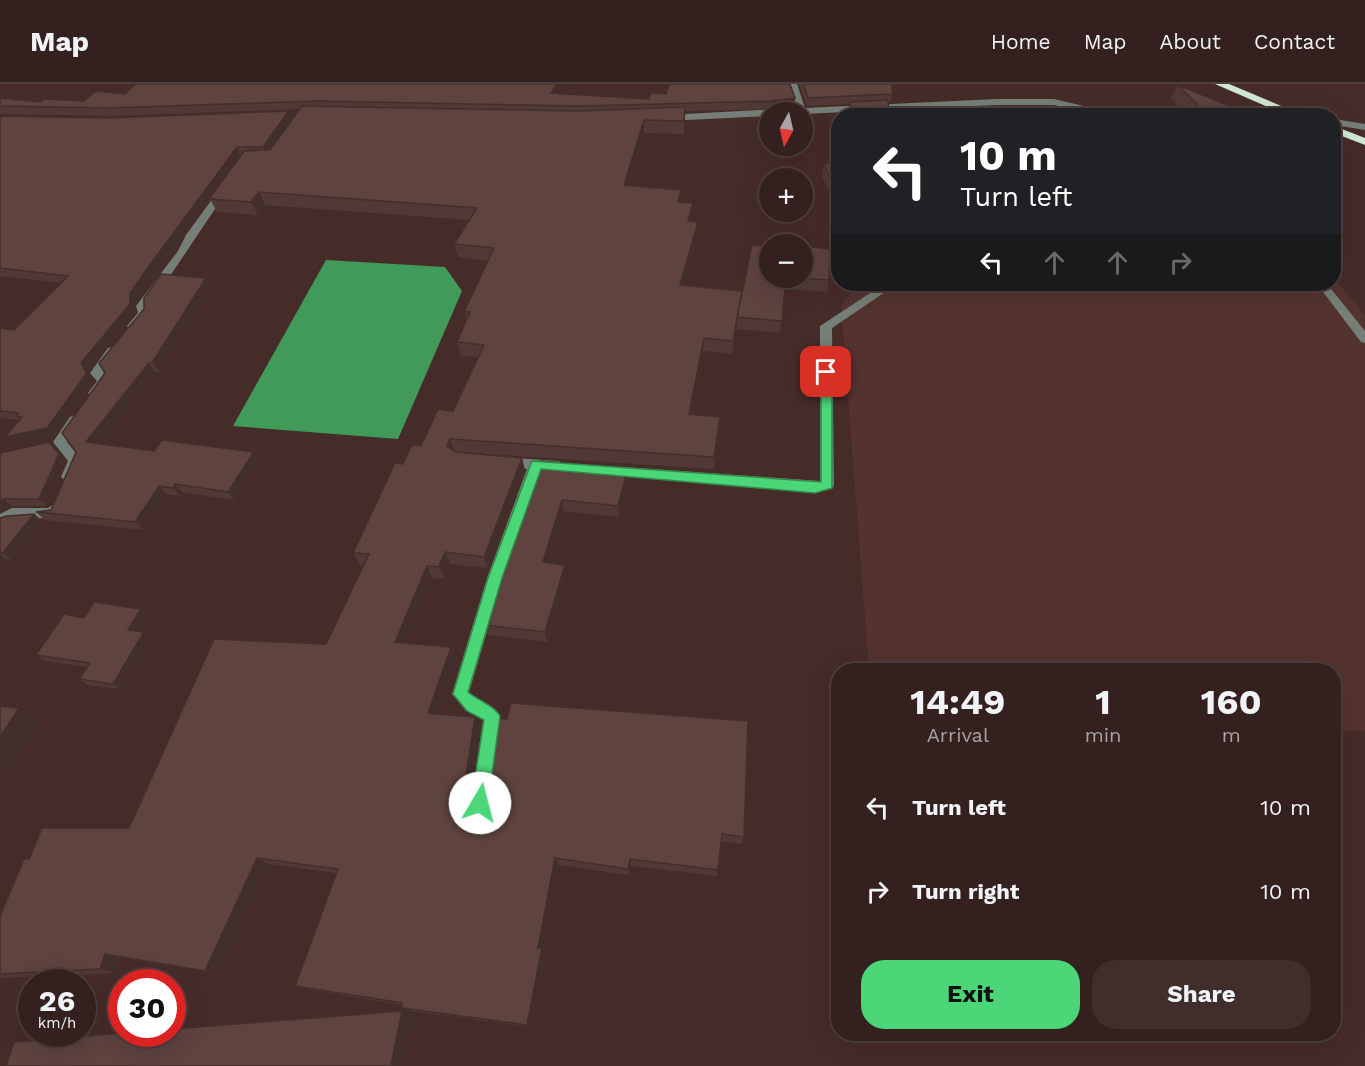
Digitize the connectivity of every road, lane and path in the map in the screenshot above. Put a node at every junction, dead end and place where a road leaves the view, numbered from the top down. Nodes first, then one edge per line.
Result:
1 (793, 84) edge
2 (1220, 84) edge
3 (799, 102) edge
4 (886, 108) edge
5 (1083, 108) edge
6 (1280, 108) edge
7 (831, 110) edge
8 (813, 111) edge
9 (759, 113) edge
10 (657, 118) edge
11 (1341, 124) edge
12 (1365, 127) edge
13 (1341, 132) edge
14 (1365, 141) edge
15 (232, 178) edge
16 (880, 291) edge
17 (1327, 291) edge
18 (1365, 339) edge
19 (493, 461) edge
20 (536, 464) junction
21 (576, 468) edge
22 (598, 470) edge
23 (0, 520) edge
24 (480, 803) edge

1 - 3 street
2 - 6 highway
4 - 5 street
7 - 8 street
9 - 10 street
11 - 12 street
13 - 14 highway
15 - 23 street
16 - 22 street
17 - 18 street
19 - 20 street
20 - 21 street
20 - 24 street

